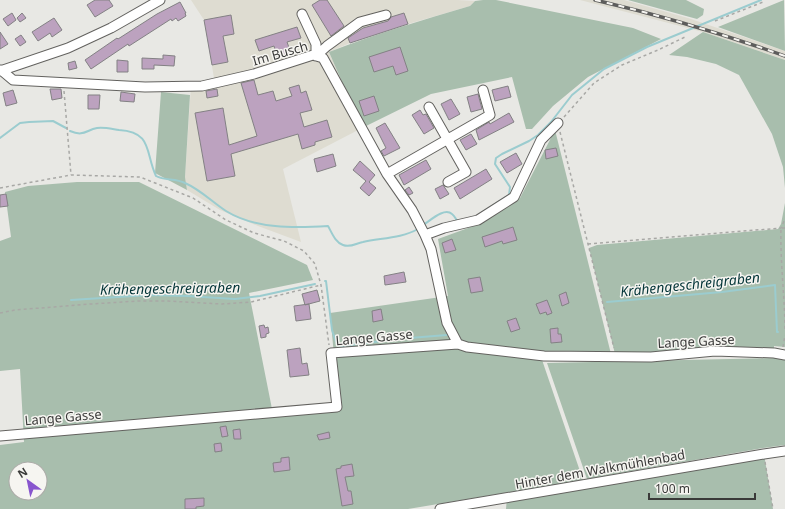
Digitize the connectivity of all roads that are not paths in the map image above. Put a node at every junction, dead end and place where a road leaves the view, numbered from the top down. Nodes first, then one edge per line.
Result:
1 (160, 0) edge
2 (302, 14) dead end
3 (386, 15) dead end
4 (316, 56) junction
5 (1, 70) edge
6 (483, 90) dead end
7 (429, 107) dead end
8 (558, 123) road end
9 (447, 140) junction
10 (386, 174) junction
11 (448, 182) dead end
12 (422, 231) junction
13 (458, 344) junction
14 (783, 355) edge
15 (0, 436) edge
16 (785, 451) edge
17 (440, 509) edge

1 - 5 street
2 - 4 street
3 - 4 street
4 - 5 street, Im Busch
4 - 10 street, Im Busch
6 - 9 street
7 - 9 street
8 - 12 street
9 - 10 street
9 - 11 street
10 - 12 street, Im Busch
12 - 13 street, Im Busch
13 - 14 street, Lange Gasse
13 - 15 street, Lange Gasse
16 - 17 street, Hinter dem Walkmühlenbad

